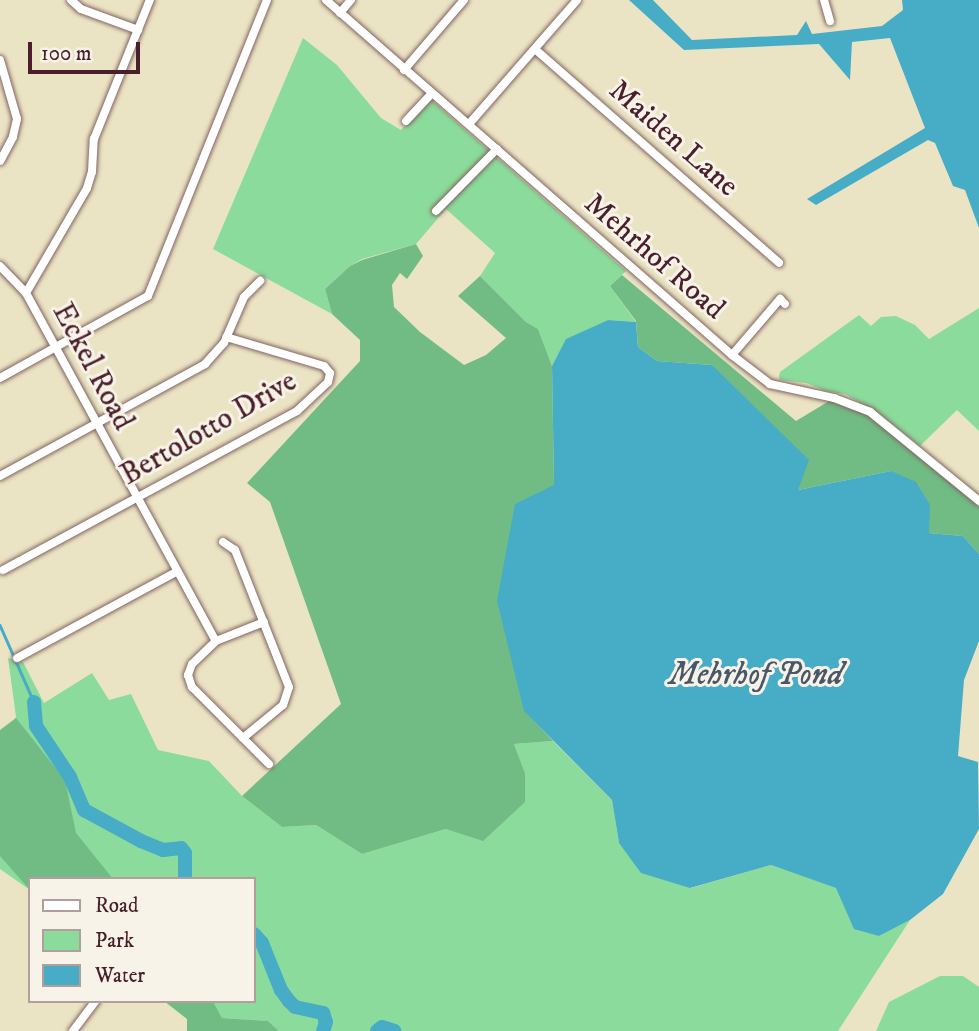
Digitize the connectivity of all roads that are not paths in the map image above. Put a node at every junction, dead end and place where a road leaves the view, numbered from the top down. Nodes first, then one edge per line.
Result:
1 (71, 0) edge
2 (150, 0) edge
3 (267, 0) edge
4 (326, 0) edge
5 (351, 0) edge
6 (464, 0) edge
7 (577, 0) edge
8 (824, 0) edge
9 (340, 13) junction
10 (830, 21) dead end
11 (138, 30) junction
12 (536, 50) junction
13 (0, 61) edge
14 (404, 70) junction
15 (431, 94) junction
16 (406, 121) dead end
17 (469, 124) junction
18 (497, 149) junction
19 (0, 161) edge
20 (436, 211) dead end
21 (779, 263) dead end
22 (0, 267) edge
23 (9, 275) junction
24 (0, 281) edge
25 (260, 281) dead end
26 (26, 292) junction
27 (785, 304) dead end
28 (226, 337) junction
29 (55, 348) junction
30 (732, 355) junction
31 (0, 378) edge
32 (96, 424) junction
33 (0, 477) edge
34 (136, 498) junction
35 (979, 501) edge
36 (223, 542) dead end
37 (3, 569) dead end
38 (176, 572) junction
39 (264, 622) junction
40 (216, 642) junction
41 (17, 658) dead end
42 (243, 738) junction
43 (269, 764) dead end
44 (94, 1003) edge
45 (72, 1031) edge

1 - 11 street
2 - 11 street
3 - 29 street
4 - 9 street, Mehrhof Road
5 - 9 street
6 - 14 street
7 - 12 street
8 - 10 street
9 - 14 street, Mehrhof Road
11 - 26 street
12 - 17 street
12 - 21 street, Maiden Lane
13 - 19 street
14 - 15 street, Mehrhof Road
15 - 16 street
15 - 17 street, Mehrhof Road
17 - 18 street, Mehrhof Road
18 - 20 street
18 - 30 street, Mehrhof Road
22 - 23 street, Eckel Road
23 - 24 street
23 - 26 street, Eckel Road
25 - 28 street
26 - 29 street, Eckel Road
27 - 30 street
28 - 32 street
28 - 34 street, Bertolotto Drive
29 - 31 street
29 - 32 street, Eckel Road
30 - 35 street, Mehrhof Road
32 - 33 street
32 - 34 street, Eckel Road
34 - 37 street, Bertolotto Drive
34 - 38 street, Eckel Road
36 - 39 street
38 - 40 street, Eckel Road
38 - 41 street
39 - 40 street
39 - 42 street
40 - 42 street
42 - 43 street
44 - 45 street

